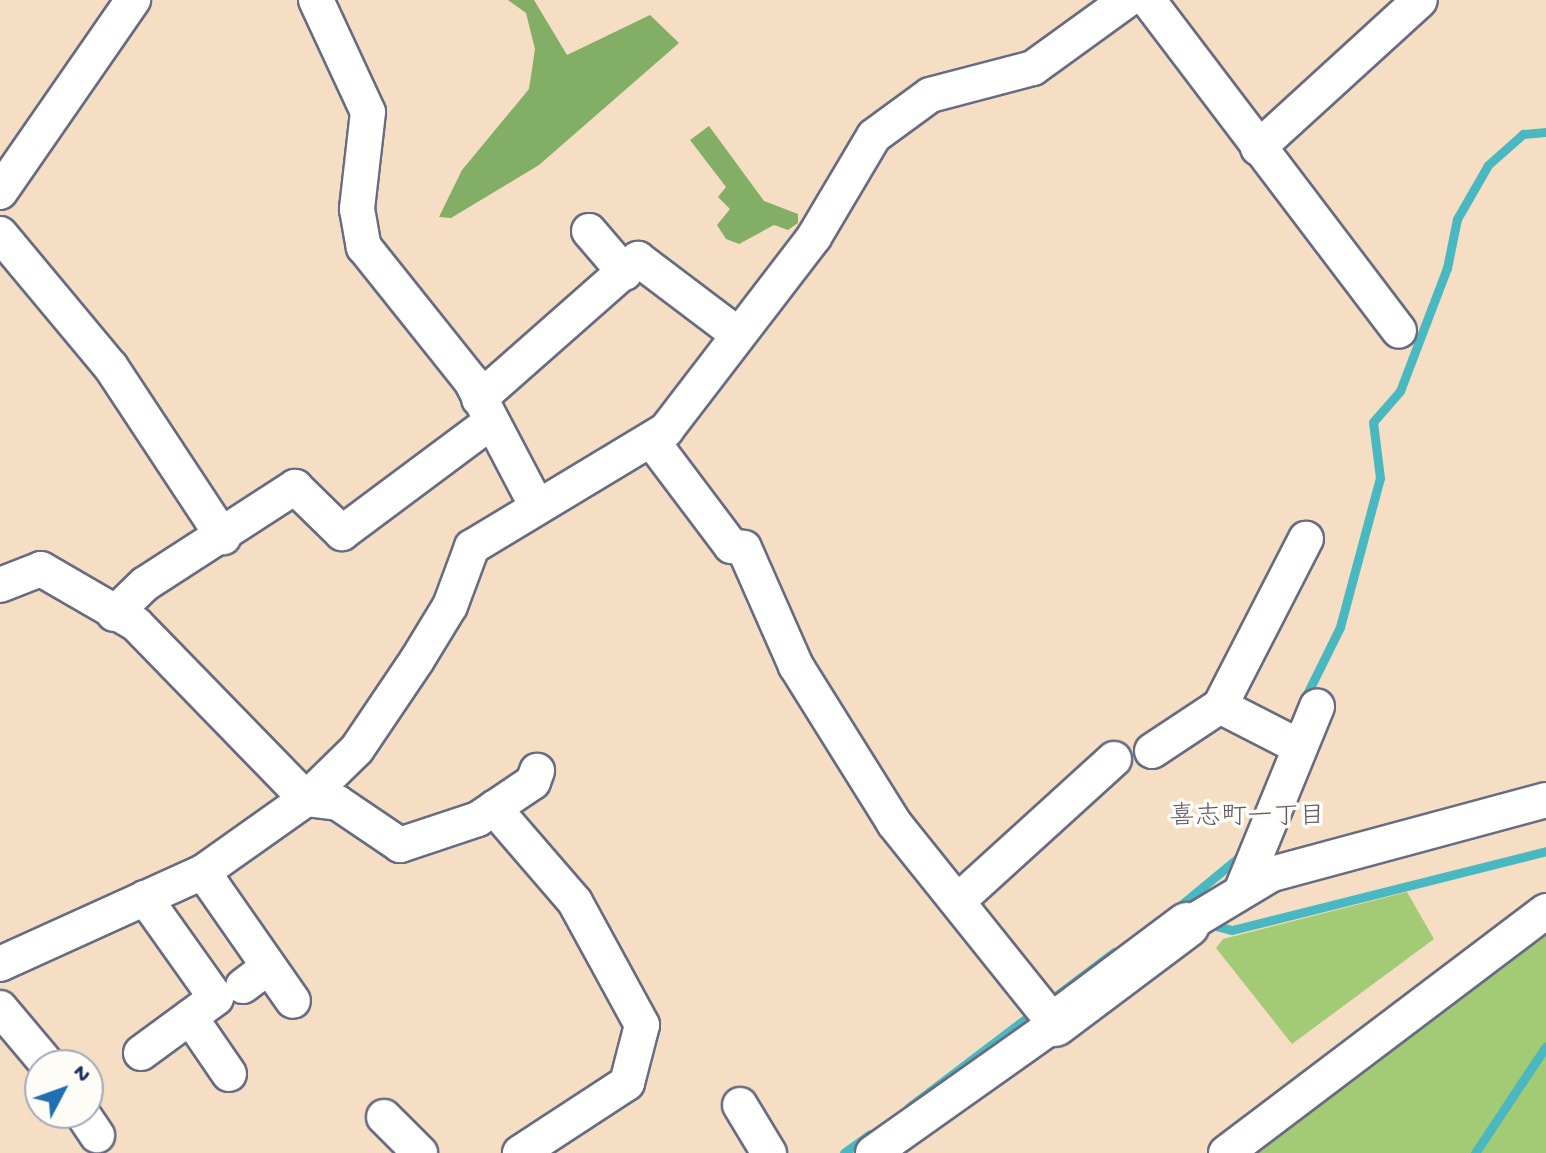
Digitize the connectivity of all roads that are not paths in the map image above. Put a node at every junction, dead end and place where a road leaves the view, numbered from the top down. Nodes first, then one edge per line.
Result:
1 (133, 0) edge
2 (316, 0) edge
3 (1127, 0) edge
4 (1148, 0) edge
5 (1420, 0) edge
6 (1258, 148) junction
7 (0, 192) edge
8 (589, 231) dead end
9 (0, 234) edge
10 (625, 273) junction
11 (1399, 331) dead end
12 (737, 334) junction
13 (485, 411) junction
14 (652, 441) junction
15 (535, 503) junction
16 (223, 537) junction
17 (1306, 539) dead end
18 (3, 576) edge
19 (114, 614) junction
20 (1220, 706) junction
21 (1317, 707) dead end
22 (1300, 747) junction
23 (1152, 751) dead end
24 (1114, 759) dead end
25 (537, 771) dead end
26 (306, 799) junction
27 (1546, 800) edge
28 (494, 808) junction
29 (203, 872) junction
30 (1243, 887) junction
31 (145, 898) junction
32 (958, 901) junction
33 (1546, 911) edge
34 (1187, 925) joint
35 (0, 964) edge
36 (293, 1001) dead end
37 (0, 1008) edge
38 (190, 1017) junction
39 (1055, 1024) junction
40 (35, 1049) edge
41 (141, 1053) dead end
42 (229, 1074) dead end
43 (740, 1105) dead end
44 (384, 1117) dead end
45 (420, 1153) edge
46 (520, 1153) edge
47 (769, 1153) edge
48 (873, 1153) edge
49 (1226, 1153) edge

1 - 7 street
2 - 13 street
3 - 12 street
4 - 6 street
5 - 6 street
6 - 11 street
8 - 10 street
9 - 16 street
10 - 12 street
10 - 13 street
12 - 14 street
13 - 15 street
13 - 16 street
14 - 15 street
14 - 32 street
15 - 26 street
16 - 19 street
17 - 20 street
18 - 19 street
19 - 26 street
20 - 22 street
20 - 23 street
21 - 22 street
22 - 30 street
24 - 32 street
25 - 28 street
26 - 28 street
26 - 29 street
27 - 30 street
28 - 46 street
29 - 31 street
29 - 36 street
30 - 34 street
31 - 35 street
31 - 38 street
32 - 39 street
33 - 49 street
34 - 39 street
37 - 40 street
38 - 41 street
38 - 42 street
39 - 48 street
43 - 47 street
44 - 45 street

